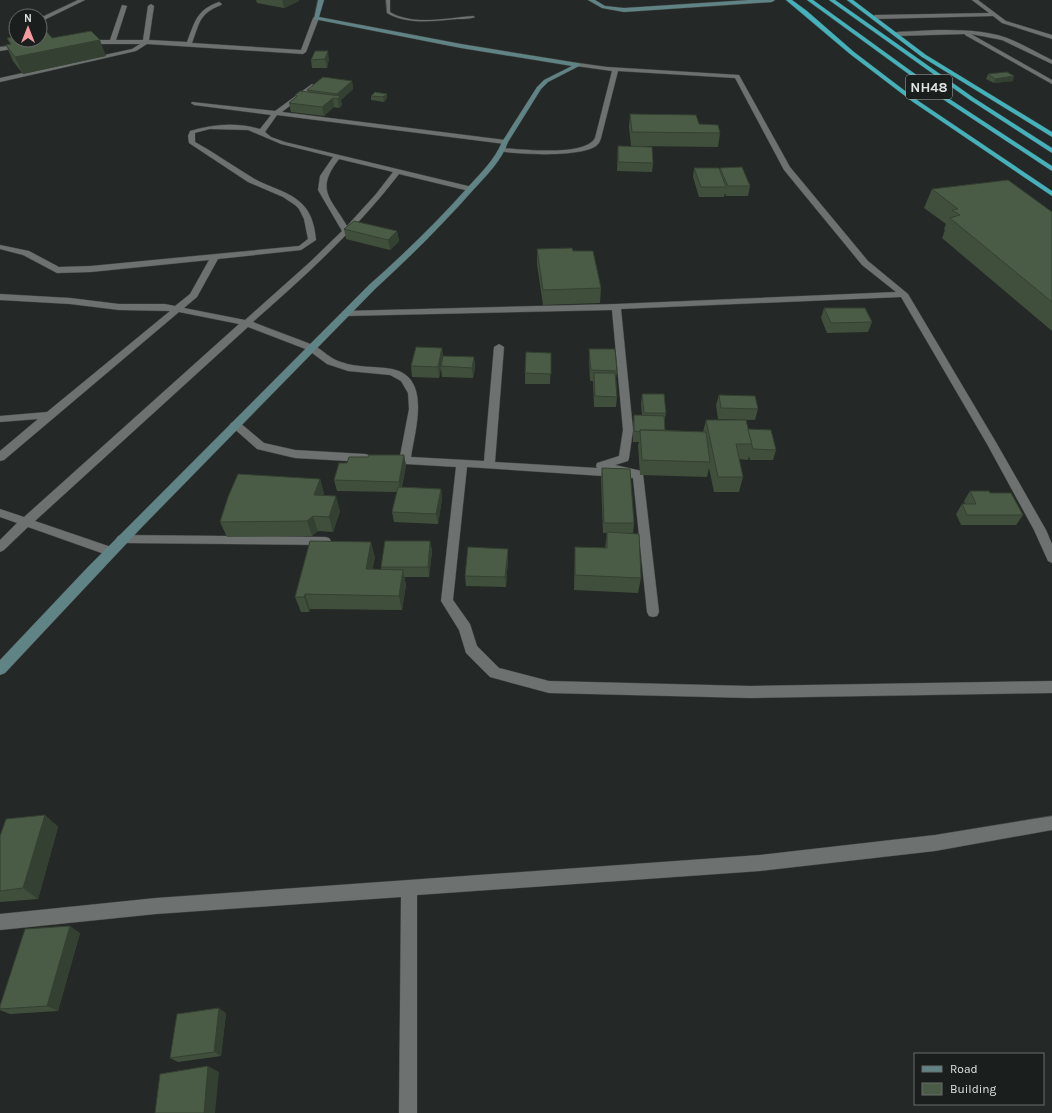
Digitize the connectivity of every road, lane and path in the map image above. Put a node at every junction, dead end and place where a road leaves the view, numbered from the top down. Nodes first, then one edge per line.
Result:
1 (82, 0) edge
2 (320, 0) edge
3 (388, 0) edge
4 (591, 0) edge
5 (772, 0) edge
6 (789, 0) edge
7 (810, 0) edge
8 (832, 0) edge
9 (850, 0) edge
10 (975, 0) edge
11 (218, 4) dead end
12 (124, 6) dead end
13 (151, 6) dead end
14 (993, 14) junction
15 (48, 16) edge
16 (474, 17) dead end
17 (874, 17) junction
18 (316, 18) junction
19 (964, 32) junction
20 (897, 34) junction
21 (1052, 37) edge
22 (113, 41) junction
23 (81, 42) edge
24 (146, 42) junction
25 (189, 43) junction
26 (1052, 62) edge
27 (578, 65) junction
28 (615, 70) junction
29 (0, 80) edge
30 (1052, 82) edge
31 (312, 86) edge
32 (194, 103) dead end
33 (275, 114) junction
34 (261, 132) junction
35 (1052, 136) edge
36 (503, 146) junction
37 (1052, 151) edge
38 (337, 157) junction
39 (1052, 169) edge
40 (397, 172) junction
41 (469, 189) junction
42 (1052, 194) edge
43 (346, 231) junction
44 (0, 247) edge
45 (215, 257) junction
46 (904, 294) junction
47 (0, 297) edge
48 (616, 308) junction
49 (178, 310) junction
50 (346, 313) junction
51 (246, 323) junction
52 (499, 347) dead end
53 (312, 348) junction
54 (52, 414) junction
55 (0, 419) edge
56 (235, 424) junction
57 (0, 457) edge
58 (405, 460) junction
59 (462, 463) junction
60 (489, 465) junction
61 (638, 474) junction
62 (0, 514) edge
63 (27, 522) junction
64 (122, 539) junction
65 (333, 541) edge
66 (0, 548) edge
67 (110, 551) junction
68 (1052, 558) edge
69 (653, 612) dead end
70 (0, 669) edge
71 (1052, 687) edge
72 (1052, 823) edge
73 (410, 888) junction
74 (0, 922) edge
75 (408, 1113) edge

1 - 15 street
2 - 18 street
3 - 16 lane
4 - 5 street
6 - 42 highway
7 - 39 highway, NH48
8 - 37 highway, NH48
9 - 17 highway
10 - 14 street
11 - 25 street
12 - 22 street
13 - 24 street
14 - 17 street
14 - 21 street
17 - 20 highway
18 - 25 street
18 - 27 street
19 - 20 street
19 - 26 street
19 - 30 street
20 - 35 highway
22 - 23 street
22 - 24 street
24 - 25 street
24 - 29 street
27 - 28 street
27 - 36 street
28 - 36 street
28 - 46 street
31 - 33 street
32 - 33 street
33 - 34 street
33 - 36 street
34 - 38 street
34 - 45 street
36 - 41 street
38 - 40 street
38 - 43 street
40 - 41 street
40 - 43 street
41 - 50 street
43 - 51 street
44 - 45 street
45 - 49 street
46 - 48 street
46 - 68 street
47 - 49 street
48 - 50 street
48 - 61 street
49 - 51 street
49 - 54 street
50 - 53 street
51 - 53 street
51 - 63 street
52 - 60 street
53 - 56 street
53 - 58 street
54 - 55 street
54 - 57 street
56 - 58 street
56 - 64 street
58 - 59 street
59 - 60 street
59 - 71 street
60 - 61 street
61 - 69 street
62 - 63 street
63 - 66 street
63 - 67 street
64 - 65 street
64 - 67 street
67 - 70 street
72 - 73 street
73 - 74 street
73 - 75 street

